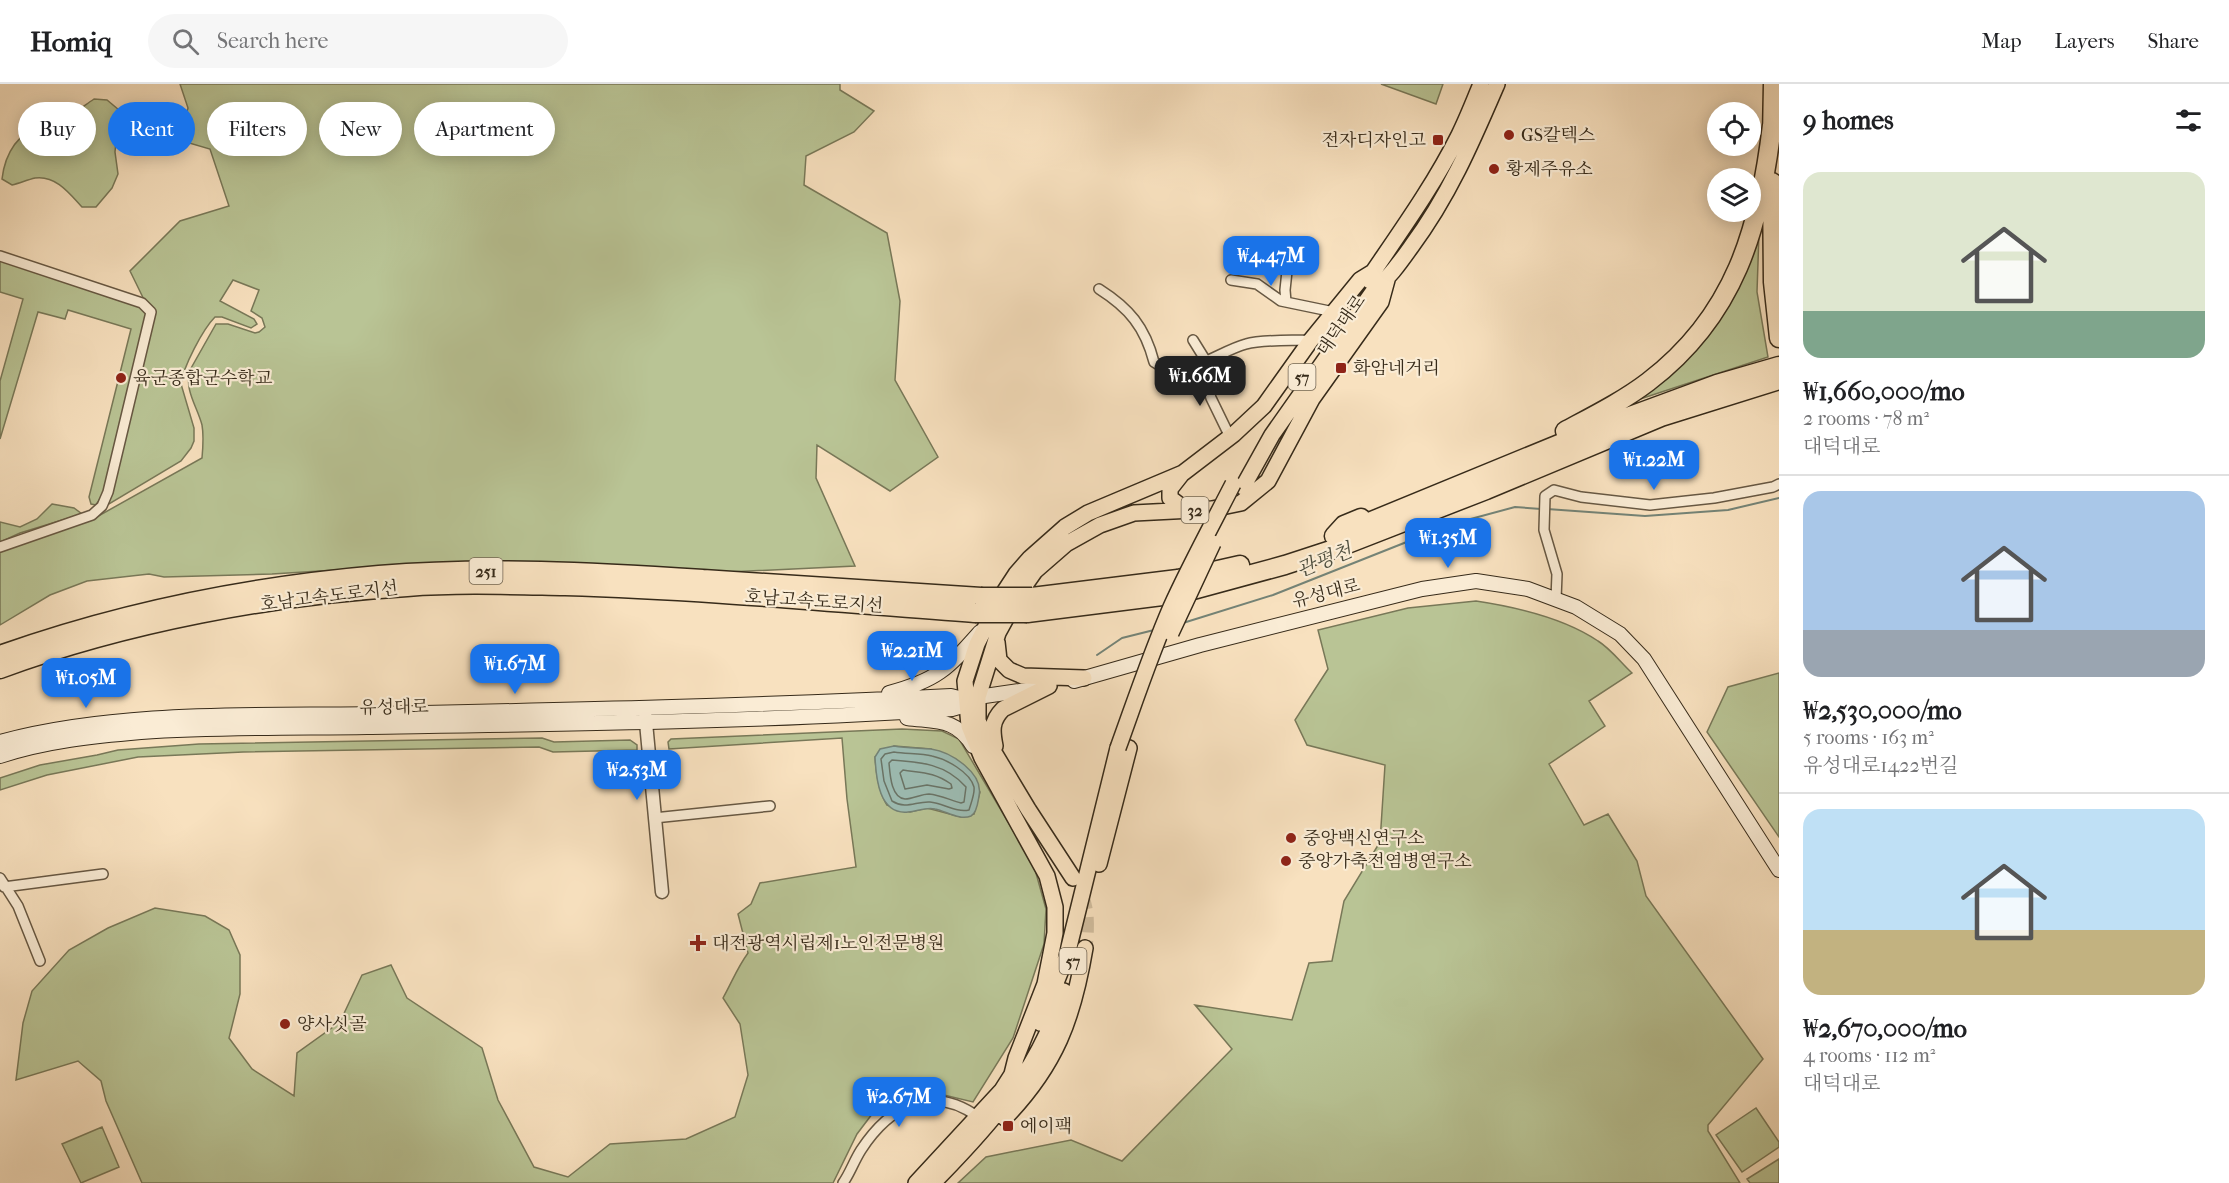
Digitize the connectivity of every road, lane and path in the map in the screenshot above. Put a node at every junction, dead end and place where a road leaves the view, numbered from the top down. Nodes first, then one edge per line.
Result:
1 (1481, 84) edge
2 (1497, 84) edge
3 (1773, 84) edge
4 (1772, 125) junction
5 (0, 256) edge
6 (1287, 271) dead end
7 (1373, 272) junction
8 (1230, 280) dead end
9 (1387, 280) junction
10 (1099, 289) dead end
11 (1286, 302) junction
12 (1334, 312) junction
13 (1779, 338) edge
14 (1193, 340) dead end
15 (1311, 340) junction
16 (1204, 363) junction
17 (1779, 366) edge
18 (1779, 380) edge
19 (1779, 387) edge
20 (1742, 390) junction
21 (1230, 437) junction
22 (1183, 473) junction
23 (1779, 484) edge
24 (1238, 486) junction
25 (1186, 510) junction
26 (1334, 536) junction
27 (0, 547) edge
28 (1556, 599) junction
29 (1030, 605) junction
30 (985, 617) junction
31 (0, 656) edge
32 (0, 669) edge
33 (1084, 678) junction
34 (1049, 686) junction
35 (973, 698) junction
36 (851, 701) junction
37 (645, 708) junction
38 (872, 713) junction
39 (645, 723) junction
40 (0, 742) edge
41 (1123, 748) junction
42 (0, 756) edge
43 (982, 758) junction
44 (998, 758) junction
45 (770, 806) dead end
46 (654, 818) junction
47 (1779, 870) edge
48 (104, 874) dead end
49 (1073, 878) tunnel mouth
50 (2, 882) edge
51 (662, 892) dead end
52 (1085, 948) tunnel mouth
53 (40, 961) dead end
54 (1012, 1074) junction
55 (978, 1117) junction
56 (966, 1150) junction
57 (843, 1183) edge
58 (916, 1183) edge
59 (933, 1183) edge

1 - 7 main road, 대덕대로 / 32
2 - 9 main road, 대덕대로 / 32
3 - 4 highway
4 - 13 highway
4 - 26 highway
5 - 27 street
6 - 11 street
7 - 12 main road, 대덕대로 / 32
7 - 24 main road, 대덕대로 / 57
8 - 11 street
9 - 24 main road, 대덕대로 / 57
9 - 25 main road, 대덕대로 / 32
10 - 16 street
11 - 12 street
12 - 15 main road, 대덕대로 / 32
14 - 16 street
15 - 16 street
15 - 21 main road, 대덕대로 / 32
16 - 21 street
17 - 26 highway, 호남고속도로지선 / 251
18 - 20 highway, 호남고속도로지선 / 251
19 - 20 highway
20 - 29 highway, 호남고속도로지선 / 251
21 - 22 main road, 대덕대로 / 32
22 - 25 main road
22 - 30 main road, 대덕대로 / 32
23 - 28 street
24 - 41 main road, 57, bridge
25 - 30 main road, 대덕대로 / 32
26 - 29 highway, 호남고속도로지선 / 251
28 - 33 main road, 유성대로
28 - 47 main road, 유성대로
29 - 30 highway, 호남고속도로지선 / 251, bridge
30 - 31 highway, 호남고속도로지선 / 251
30 - 32 highway, 호남고속도로지선 / 251
30 - 33 main road
30 - 35 main road, 대덕대로 / 32
30 - 35 main road, 대덕대로
30 - 36 main road, 32
33 - 34 main road, 유성대로
34 - 35 main road, 유성대로
34 - 44 main road
35 - 36 main road, 유성대로 / 32
35 - 38 main road, 유성대로
35 - 43 main road
35 - 44 main road
36 - 37 main road, 유성대로 / 32
37 - 39 street
37 - 40 main road, 유성대로 / 32
38 - 39 main road, 유성대로
38 - 43 main road
39 - 42 main road, 유성대로
39 - 46 street
41 - 54 main road, 57
41 - 56 main road, 57
43 - 54 main road
44 - 49 main road
45 - 46 street
46 - 51 street
48 - 50 street
50 - 53 street
52 - 56 main road
54 - 55 main road, 57
55 - 57 street
55 - 58 main road, 57
56 - 59 main road, 57

